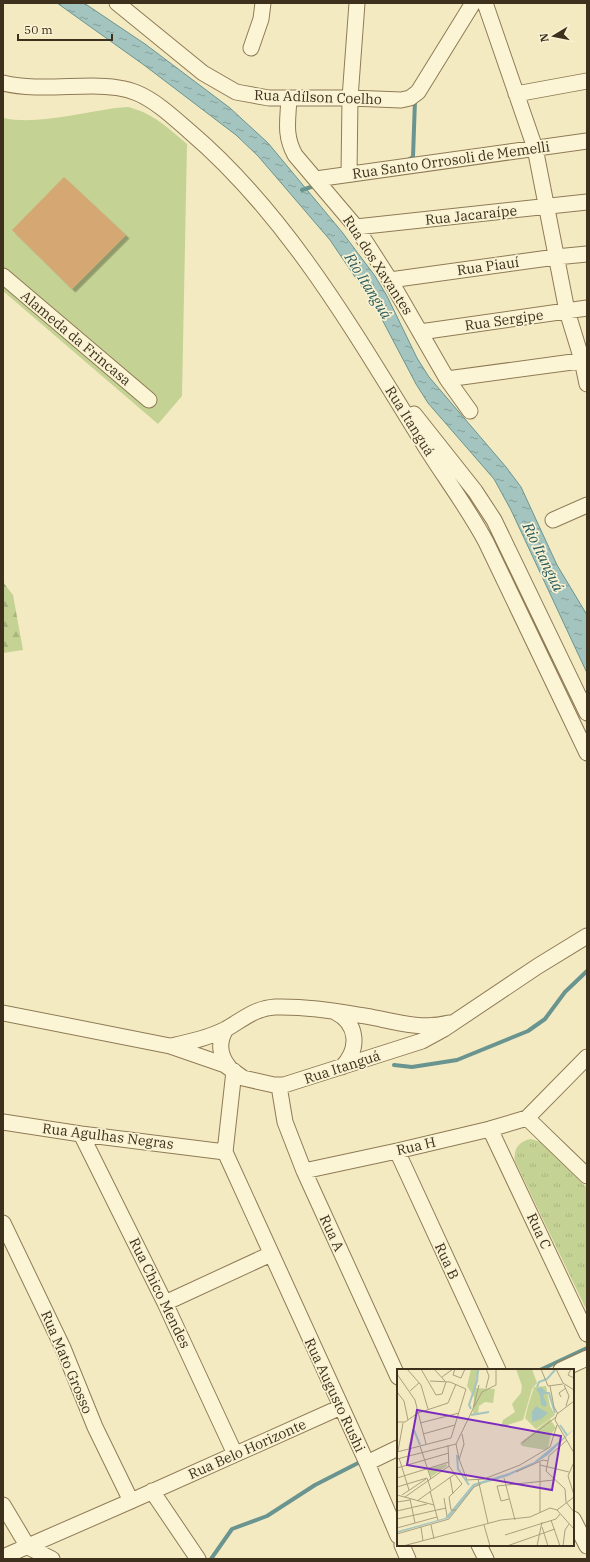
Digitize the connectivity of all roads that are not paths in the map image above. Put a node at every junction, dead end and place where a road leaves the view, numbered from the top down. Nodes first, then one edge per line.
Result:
1 (117, 3) edge
2 (263, 3) edge
3 (357, 3) edge
4 (473, 3) edge
5 (485, 3) edge
6 (250, 48) dead end
7 (587, 81) edge
8 (3, 83) edge
9 (516, 94) junction
10 (290, 98) junction
11 (350, 98) junction
12 (587, 141) edge
13 (535, 148) junction
14 (349, 174) junction
15 (316, 179) junction
16 (587, 202) edge
17 (547, 207) junction
18 (356, 227) junction
19 (587, 254) edge
20 (556, 256) junction
21 (3, 276) edge
22 (390, 280) junction
23 (587, 308) edge
24 (567, 311) junction
25 (420, 332) junction
26 (585, 360) edge
27 (382, 376) junction
28 (447, 379) junction
29 (587, 384) edge
30 (149, 400) dead end
31 (470, 411) dead end
32 (587, 505) edge
33 (553, 520) dead end
34 (587, 713) edge
35 (587, 753) edge
36 (587, 927) edge
37 (587, 936) edge
38 (538, 966) junction
39 (326, 1010) junction
40 (3, 1013) edge
41 (453, 1022) junction
42 (226, 1029) junction
43 (170, 1046) junction
44 (587, 1057) edge
45 (342, 1067) junction
46 (231, 1069) junction
47 (279, 1086) junction
48 (527, 1118) junction
49 (3, 1122) edge
50 (490, 1128) junction
51 (81, 1134) junction
52 (219, 1151) junction
53 (396, 1151) junction
54 (304, 1171) junction
55 (587, 1176) edge
56 (3, 1223) edge
57 (271, 1254) junction
58 (165, 1303) junction
59 (587, 1334) edge
60 (587, 1358) edge
61 (498, 1369) edge
62 (563, 1369) edge
63 (397, 1375) edge
64 (341, 1407) junction
65 (397, 1448) edge
66 (235, 1454) junction
67 (367, 1463) junction
68 (152, 1491) junction
69 (132, 1501) junction
70 (3, 1505) edge
71 (574, 1521) edge
72 (397, 1534) edge
73 (402, 1546) edge
74 (480, 1546) edge
75 (587, 1546) edge
76 (28, 1547) junction
77 (3, 1557) edge
78 (52, 1559) edge
79 (198, 1559) edge
80 (408, 1559) edge
81 (486, 1559) edge

1 - 10 street, Rua Adílson Coelho
2 - 6 street
3 - 11 street
4 - 11 street, Rua Adílson Coelho
5 - 9 street
7 - 9 street
8 - 27 street
9 - 13 street
10 - 11 street, Rua Adílson Coelho
10 - 15 street, Rua dos Xavantes
11 - 14 street
12 - 13 street, Rua Santo Orrosoli de Memelli
13 - 14 street, Rua Santo Orrosoli de Memelli
13 - 17 street
14 - 15 street, Rua Santo Orrosoli de Memelli
15 - 18 street, Rua dos Xavantes
16 - 17 street, Rua Jacaraípe
17 - 18 street, Rua Jacaraípe
17 - 20 street
18 - 22 street, Rua dos Xavantes
19 - 20 street, Rua Piauí
20 - 22 street, Rua Piauí
20 - 24 street
21 - 30 street, Alameda da Frincasa
22 - 25 street, Rua dos Xavantes
23 - 24 street, Rua Sergipe
24 - 25 street, Rua Sergipe
24 - 26 street
25 - 28 street, Rua dos Xavantes
26 - 28 street
26 - 29 street
27 - 34 street, Rua Itanguá
27 - 35 street, Rua Itanguá
28 - 31 street, Rua dos Xavantes
32 - 33 street
36 - 38 street, Rua Itanguá
37 - 38 street, Rua Itanguá
38 - 41 street, Rua Itanguá
39 - 41 street, Rua Itanguá
39 - 42 street, Rua Itanguá
39 - 45 street
40 - 43 street, Rua Itanguá
41 - 45 street, Rua Itanguá
42 - 43 street, Rua Itanguá
42 - 46 street
43 - 46 street, Rua Itanguá
44 - 48 street
45 - 47 street, Rua Itanguá
46 - 47 street, Rua Itanguá
46 - 52 street
47 - 54 street, Rua A
48 - 50 street, Rua H
48 - 55 street
49 - 51 street, Rua Agulhas Negras
50 - 53 street, Rua H
50 - 59 street, Rua C
51 - 52 street, Rua Agulhas Negras
51 - 58 street, Rua Chico Mendes
52 - 57 street, Rua Augusto Rushi
53 - 54 street, Rua H
53 - 61 street, Rua B
54 - 63 street, Rua A
56 - 69 street, Rua Mato Grosso
57 - 58 street
57 - 64 street, Rua Augusto Rushi
58 - 66 street, Rua Chico Mendes
60 - 62 street
64 - 66 street, Rua Belo Horizonte
64 - 67 street, Rua Augusto Rushi
65 - 67 street
66 - 68 street, Rua Belo Horizonte
67 - 72 street, Rua Augusto Rushi
68 - 69 street, Rua Belo Horizonte
68 - 79 street
69 - 76 street, Rua Belo Horizonte
70 - 76 street
71 - 75 street
73 - 80 street
74 - 81 street
76 - 77 street, Rua Belo Horizonte
76 - 78 street

